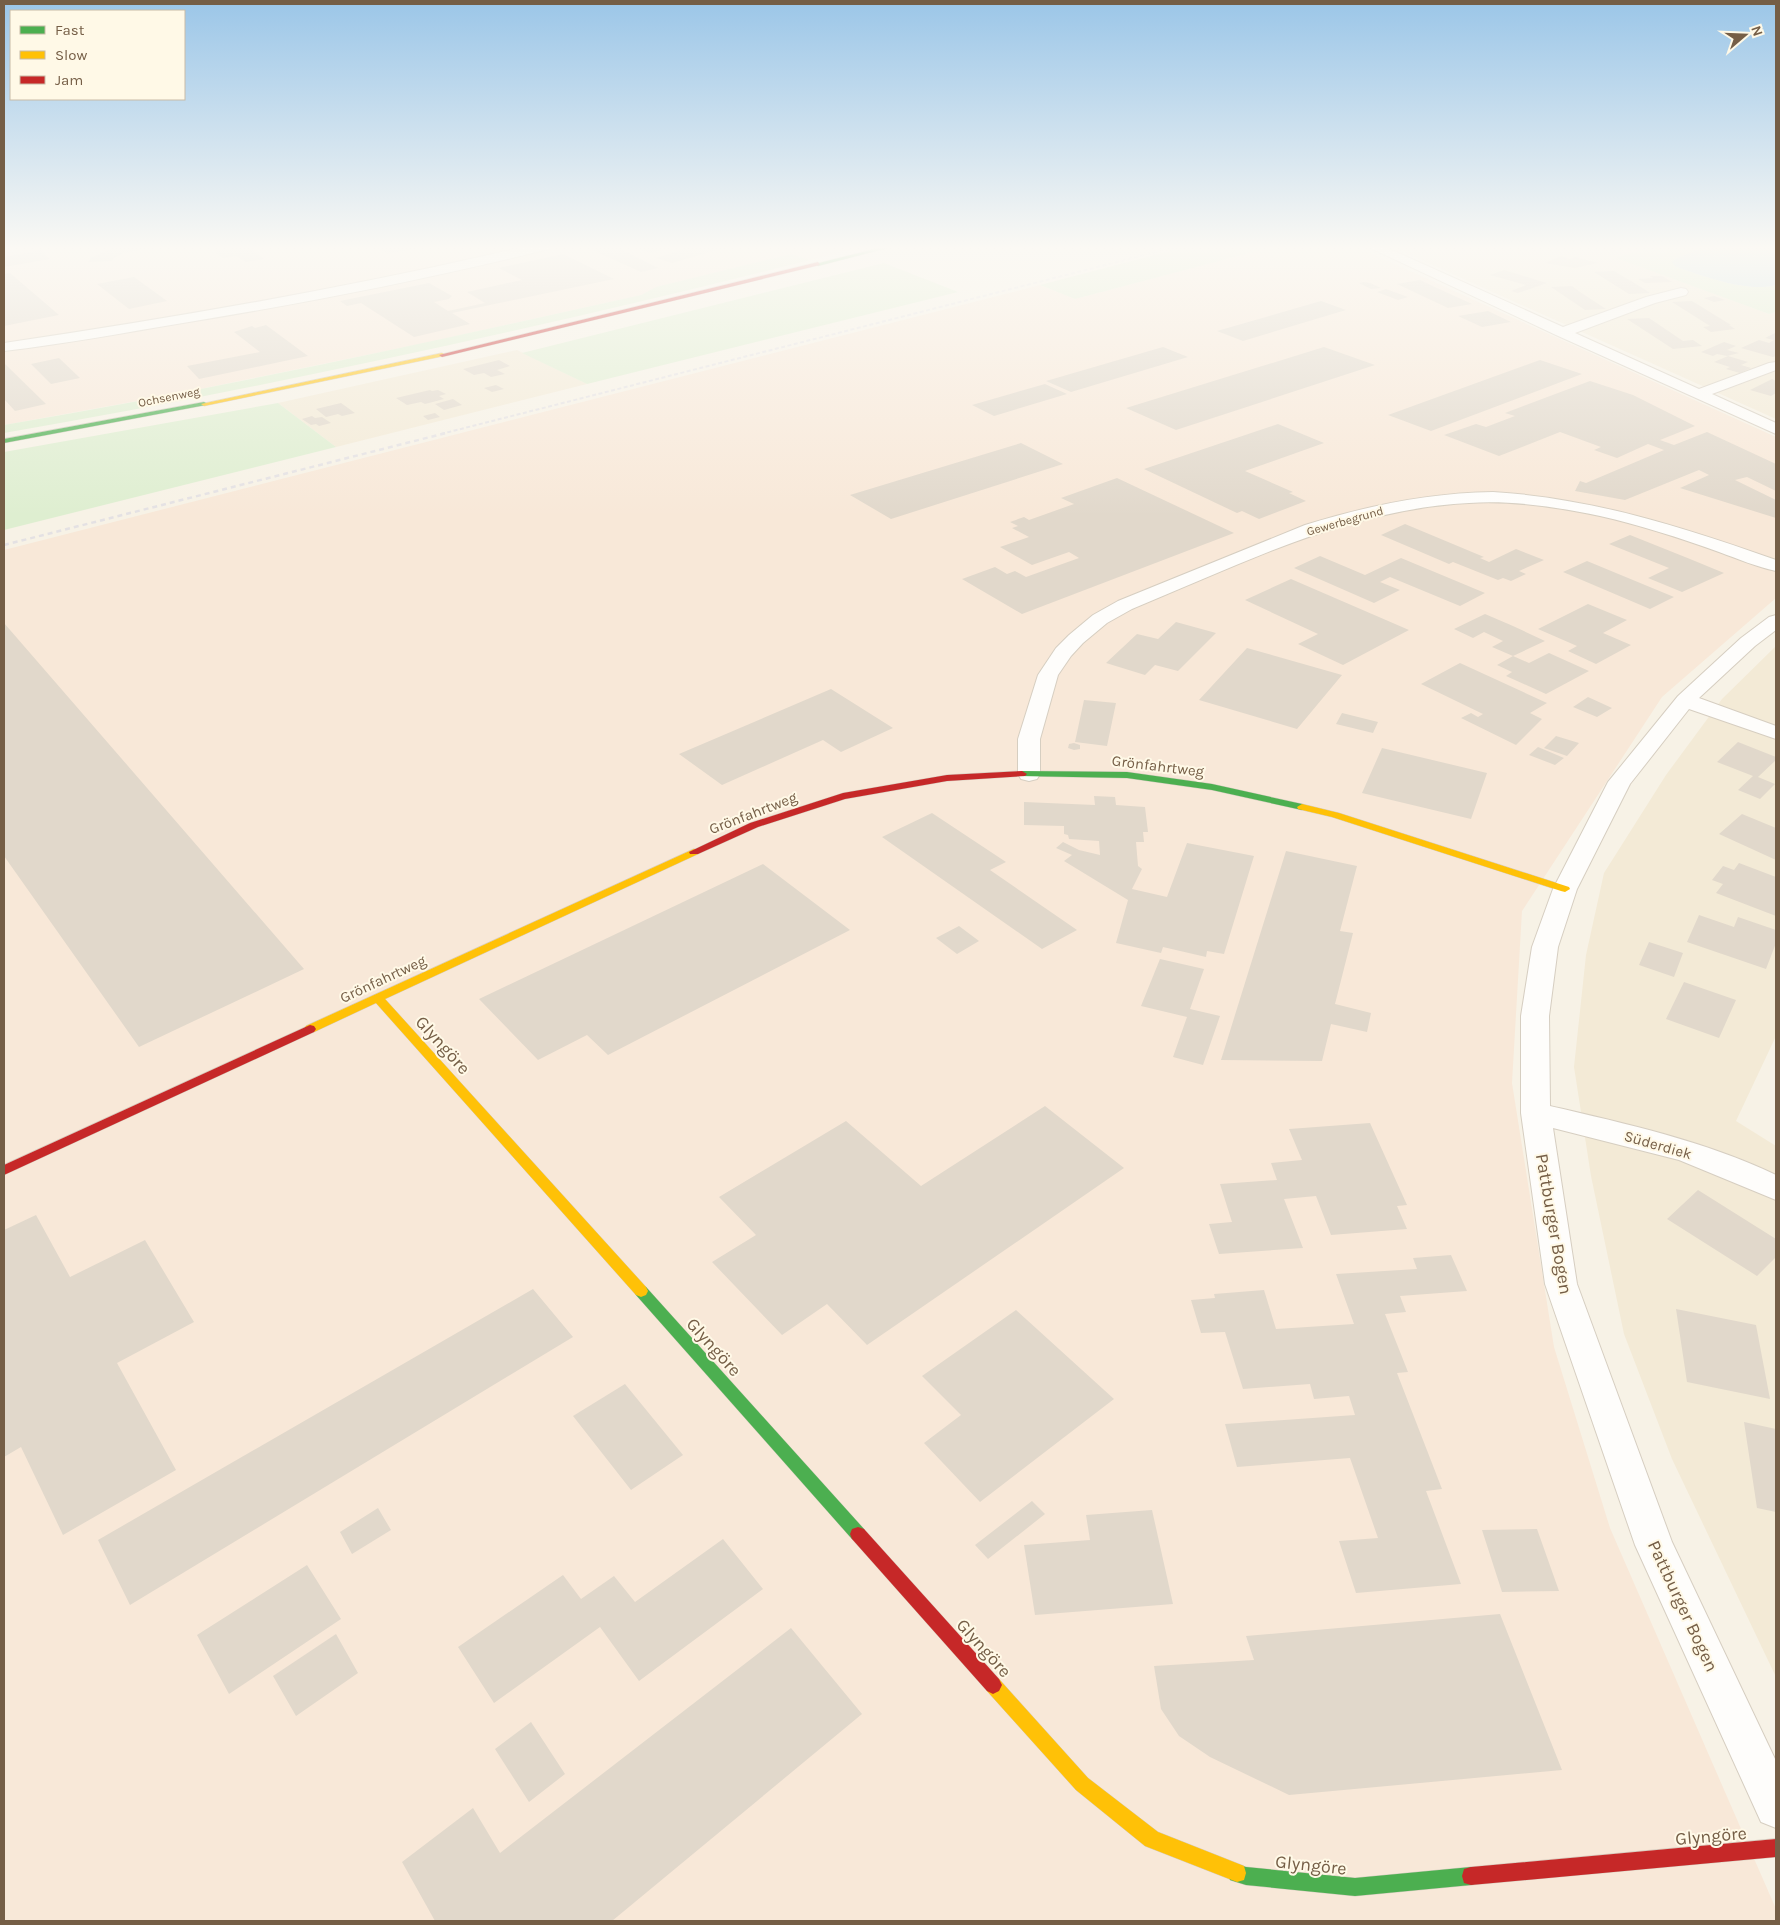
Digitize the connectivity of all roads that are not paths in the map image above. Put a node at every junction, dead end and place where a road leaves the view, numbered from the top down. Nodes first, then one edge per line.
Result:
1 (71, 336) edge
2 (526, 336) edge
3 (1570, 336) edge
4 (4, 347) edge
5 (1774, 366) dead end
6 (1699, 394) junction
7 (1776, 428) edge
8 (4, 441) edge
9 (1776, 566) edge
10 (1776, 621) edge
11 (1685, 700) junction
12 (1776, 733) edge
13 (1029, 774) junction
14 (1565, 889) junction
15 (378, 998) junction
16 (1536, 1113) junction
17 (4, 1170) edge
18 (1776, 1188) edge
19 (1776, 1807) edge
20 (1776, 1848) edge

1 - 4 street
2 - 8 street, Ochsenweg
3 - 6 street
5 - 6 street
6 - 7 street
9 - 13 street, Gewerbegrund
10 - 11 street, Pattburger Bogen
11 - 12 street
11 - 14 street, Pattburger Bogen
13 - 14 street, Grönfahrtweg
13 - 15 street, Grönfahrtweg
14 - 16 street, Pattburger Bogen
15 - 17 street, Grönfahrtweg
15 - 20 street, Glyngöre
16 - 18 street, Süderdiek
16 - 19 street, Pattburger Bogen

